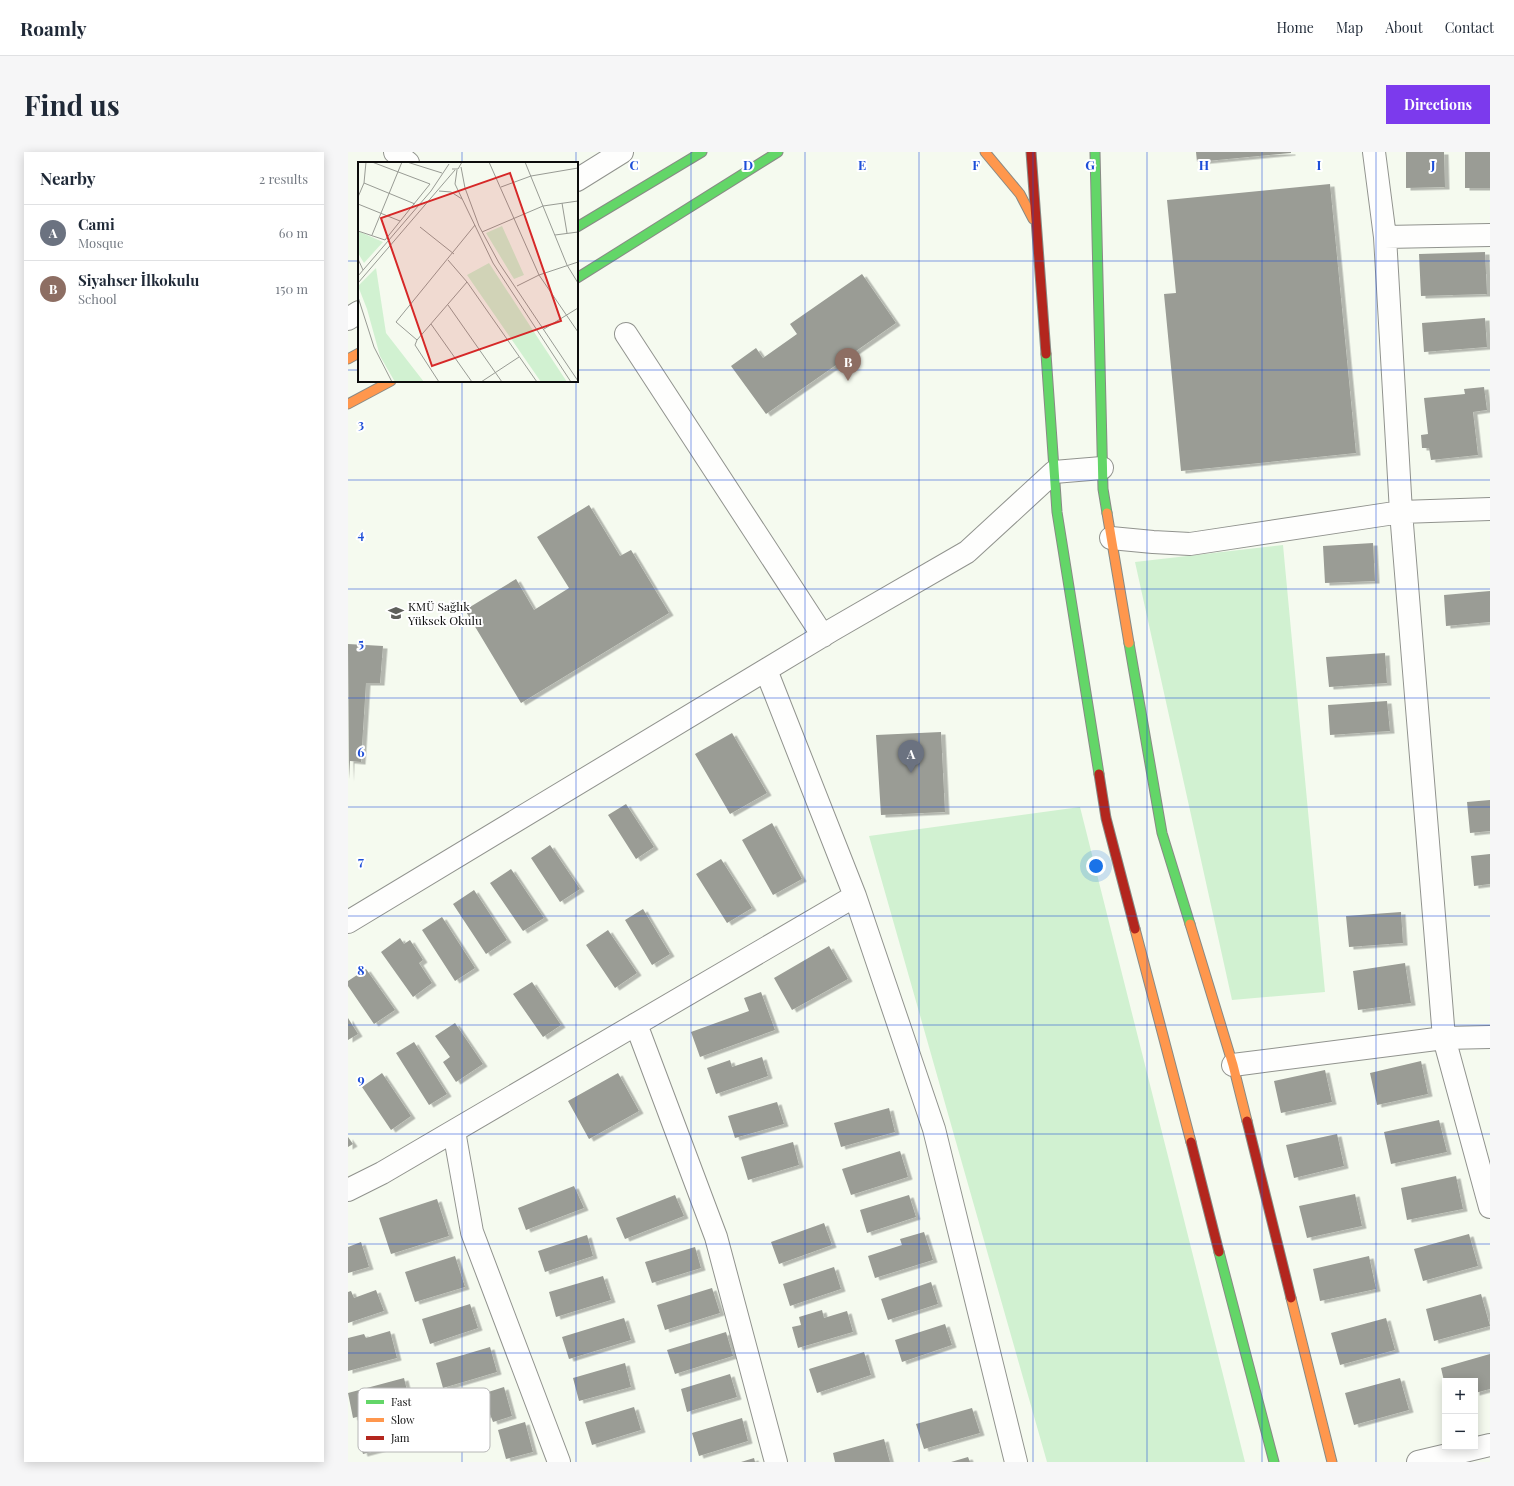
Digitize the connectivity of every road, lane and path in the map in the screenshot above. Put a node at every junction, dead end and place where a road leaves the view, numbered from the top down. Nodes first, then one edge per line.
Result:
1 (395, 152) edge
2 (622, 152) edge
3 (702, 152) edge
4 (778, 152) edge
5 (985, 152) edge
6 (1031, 152) edge
7 (1095, 152) edge
8 (1374, 152) edge
9 (407, 162) edge
10 (578, 179) edge
11 (578, 226) edge
12 (1038, 228) junction
13 (1490, 235) edge
14 (1385, 236) junction
15 (578, 277) edge
16 (358, 313) edge
17 (348, 319) edge
18 (626, 334) dead end
19 (358, 354) edge
20 (348, 359) edge
21 (388, 382) edge
22 (348, 404) edge
23 (1102, 468) junction
24 (1054, 472) junction
25 (1490, 508) edge
26 (1401, 512) junction
27 (1111, 538) junction
28 (823, 636) junction
29 (766, 670) junction
30 (856, 896) junction
31 (348, 922) edge
32 (636, 1024) junction
33 (1490, 1037) edge
34 (1444, 1038) junction
35 (1233, 1065) junction
36 (454, 1131) junction
37 (348, 1190) edge
38 (1490, 1207) edge
39 (1490, 1445) edge
40 (559, 1462) edge
41 (776, 1462) edge
42 (1016, 1462) edge
43 (1274, 1462) edge
44 (1332, 1462) edge
45 (1418, 1462) edge

1 - 9 street
2 - 10 street
3 - 11 street
4 - 15 street
5 - 12 street
6 - 12 street
7 - 23 street
8 - 14 street
12 - 24 street
13 - 14 street
14 - 26 street
16 - 17 street
18 - 28 street
19 - 20 street
21 - 22 street
23 - 24 street
23 - 27 street
24 - 28 street
24 - 43 street
25 - 26 street
26 - 27 street
26 - 34 street
27 - 35 street
28 - 29 street
29 - 30 street
29 - 31 street
30 - 32 street
30 - 42 street
32 - 36 street
32 - 41 street
33 - 34 street
34 - 35 street
34 - 38 street
35 - 44 street
36 - 37 street
36 - 40 street
39 - 45 street

